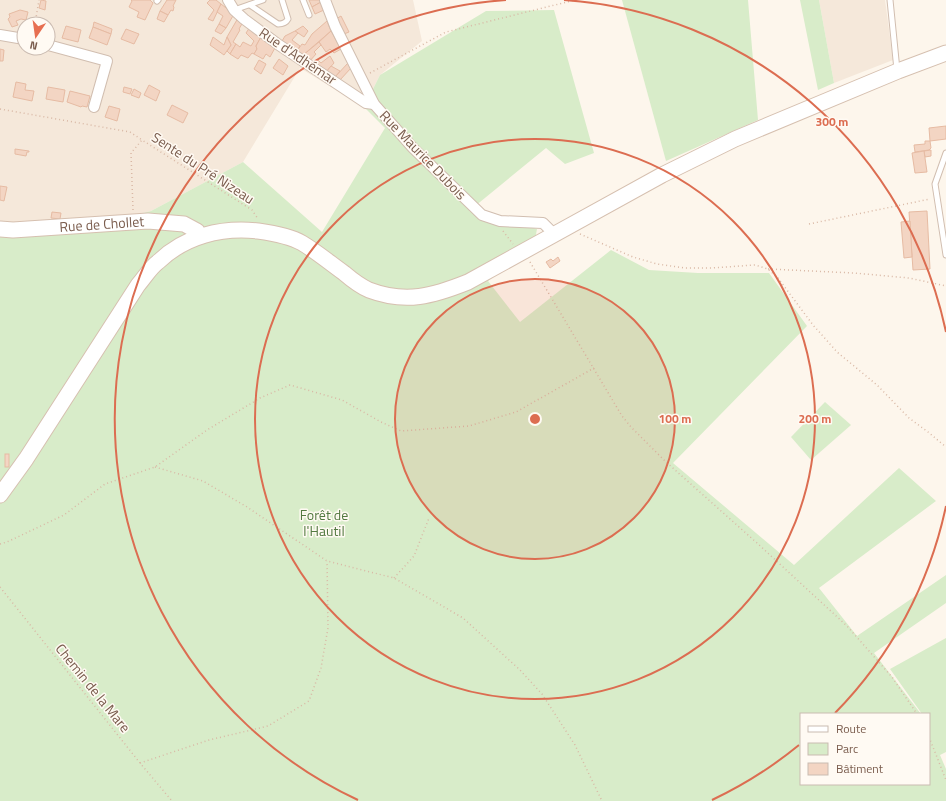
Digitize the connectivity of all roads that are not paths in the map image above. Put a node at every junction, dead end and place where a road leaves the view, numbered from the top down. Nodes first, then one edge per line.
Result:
1 (228, 0) edge
2 (263, 0) edge
3 (282, 0) edge
4 (303, 0) edge
5 (325, 0) edge
6 (890, 0) edge
7 (250, 5) junction
8 (234, 10) junction
9 (309, 15) dead end
10 (0, 35) edge
11 (16, 38) edge
12 (56, 47) edge
13 (946, 53) edge
14 (898, 71) junction
15 (374, 104) junction
16 (94, 107) dead end
17 (946, 153) edge
18 (0, 229) edge
19 (554, 234) junction
20 (199, 236) junction
21 (946, 255) edge
22 (0, 495) edge

1 - 8 street, Rue d'Adhémar
2 - 7 lane
3 - 7 lane
4 - 9 lane
5 - 15 street, Rue Maurice Dubois
6 - 14 lane
7 - 8 lane
8 - 15 street, Rue d'Adhémar
10 - 11 street
12 - 16 street
13 - 14 main road
14 - 19 main road
15 - 19 street, Rue Maurice Dubois
17 - 21 lane
18 - 20 main road, Rue de Chollet
19 - 20 main road
20 - 22 main road

